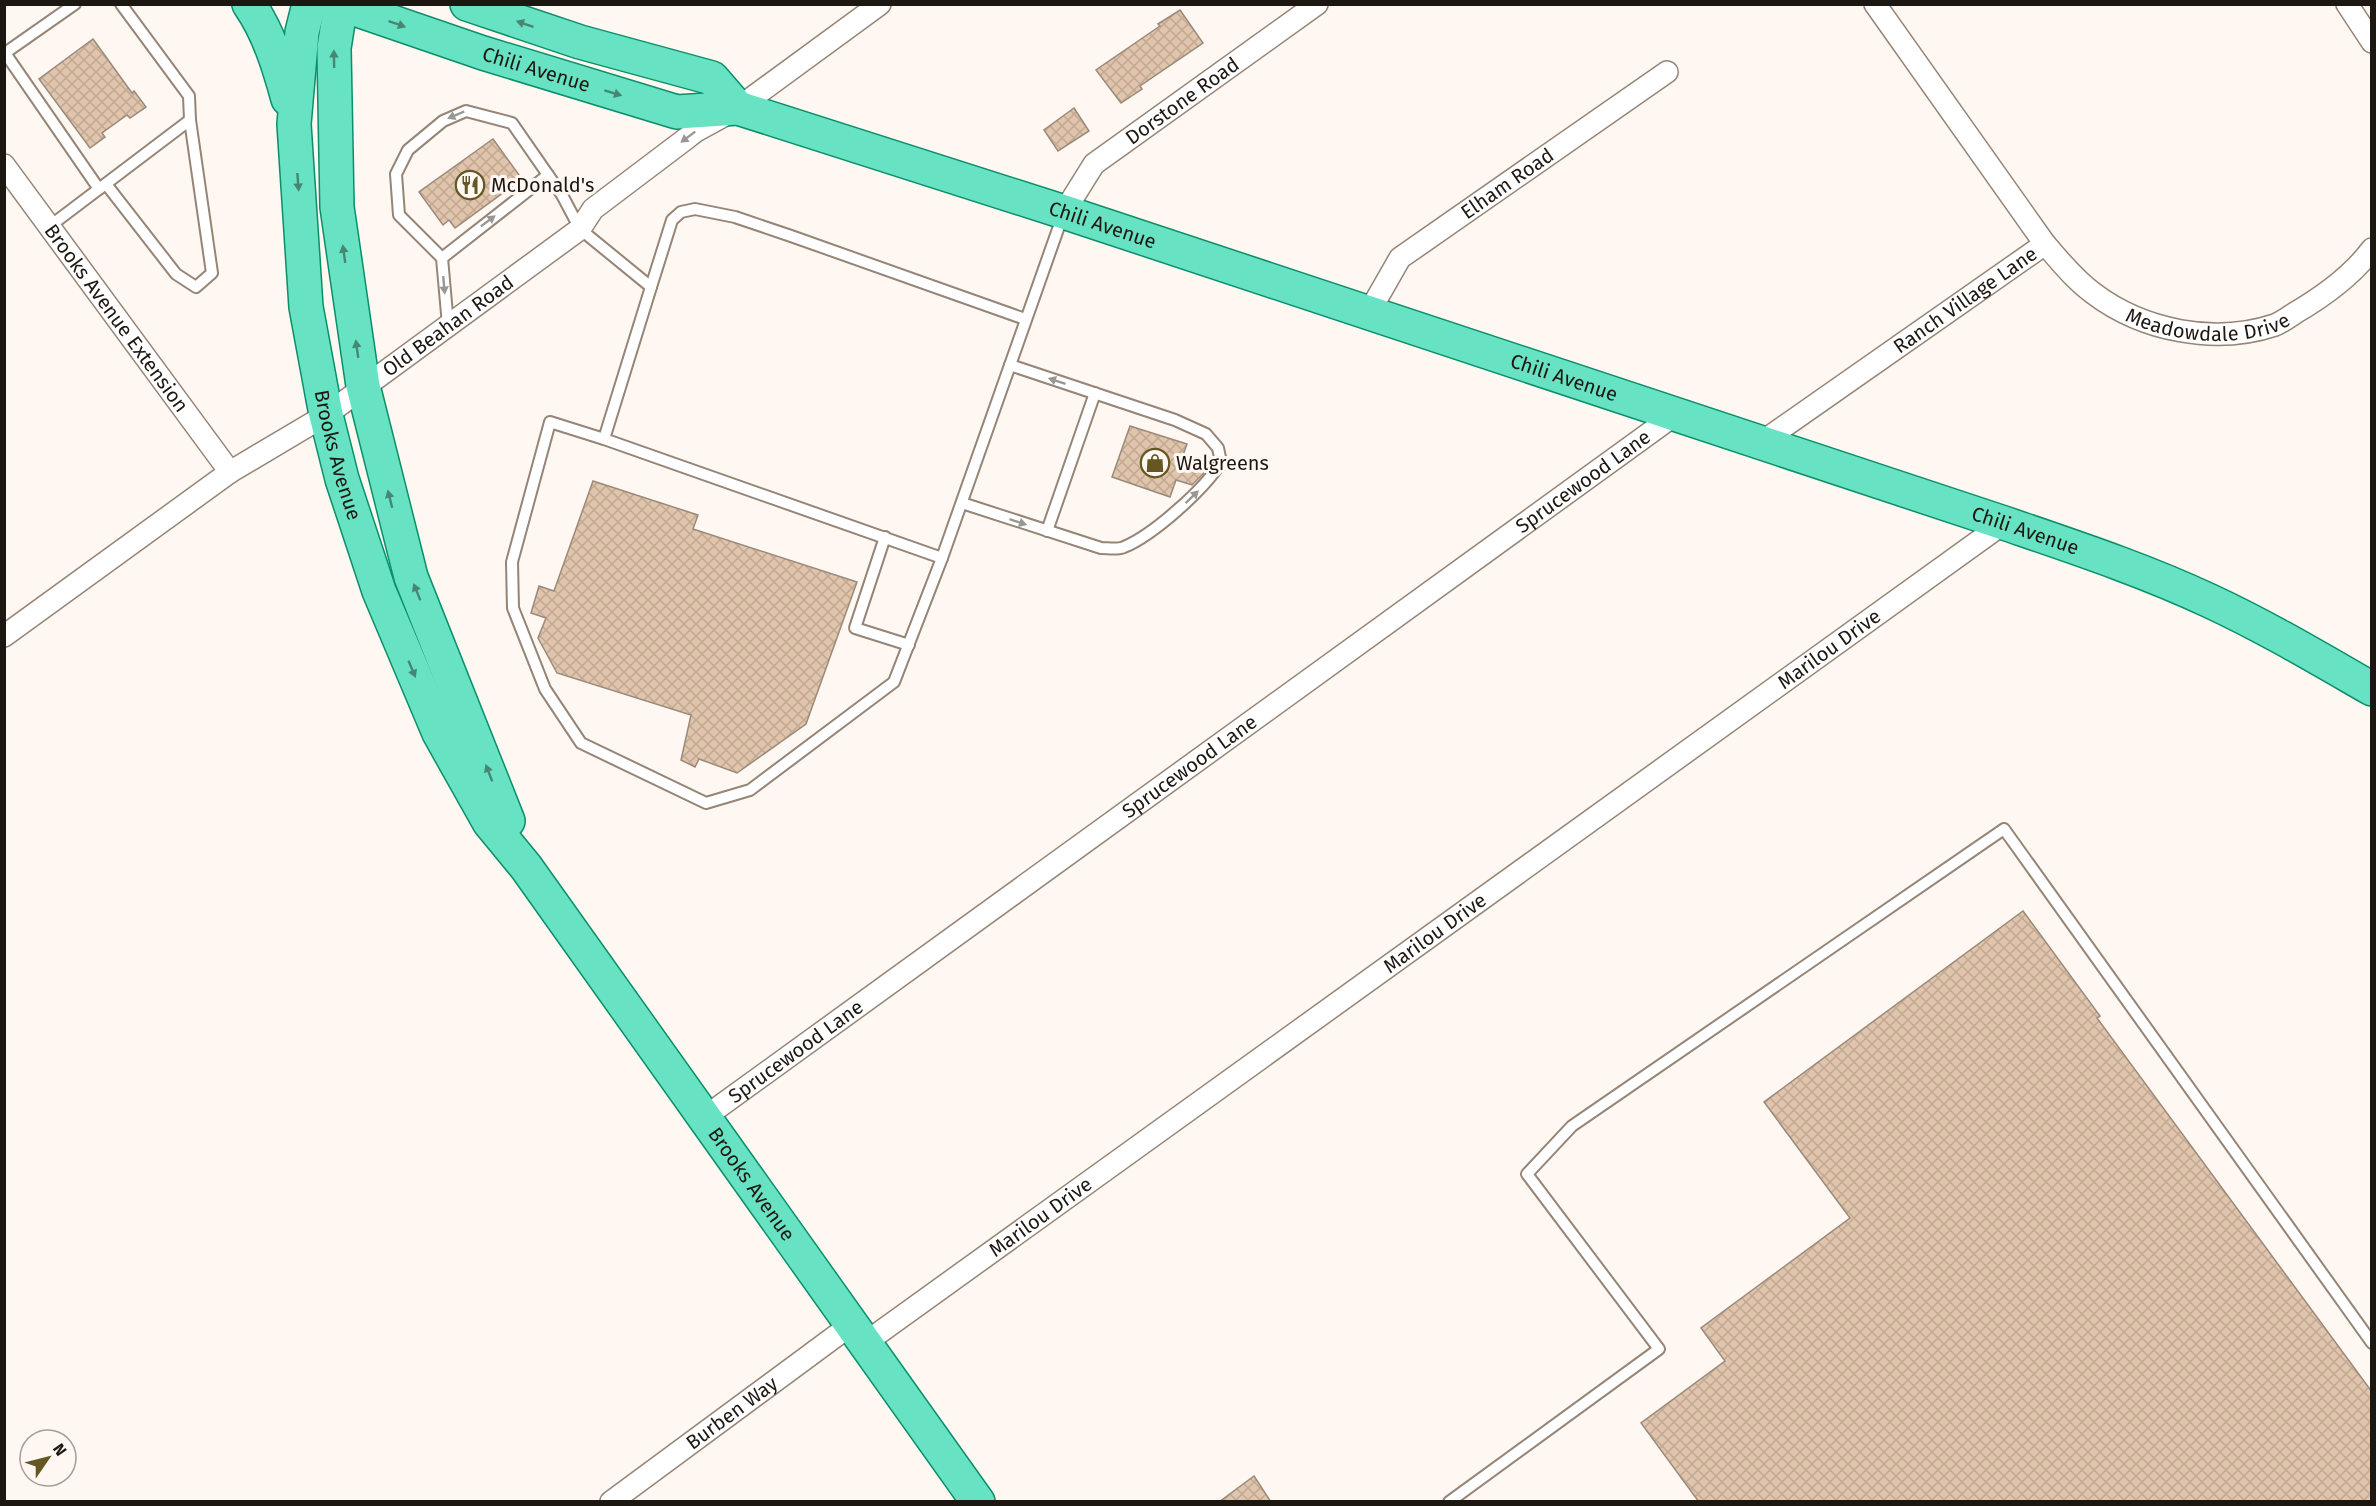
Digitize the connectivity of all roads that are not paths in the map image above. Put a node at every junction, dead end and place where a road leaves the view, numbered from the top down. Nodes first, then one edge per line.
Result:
1 (75, 4) edge
2 (121, 4) edge
3 (249, 4) edge
4 (309, 4) edge
5 (467, 4) edge
6 (880, 4) edge
7 (1317, 4) edge
8 (1875, 4) edge
9 (2347, 4) edge
10 (341, 5) edge
11 (2372, 42) edge
12 (5, 53) edge
13 (1667, 72) dead end
14 (738, 108) junction
15 (190, 120) junction
16 (294, 124) junction
17 (4, 165) edge
18 (548, 176) junction
19 (102, 187) junction
20 (1064, 212) junction
21 (50, 226) junction
22 (580, 230) junction
23 (2045, 244) junction
24 (2372, 249) edge
25 (442, 258) junction
26 (651, 288) junction
27 (1368, 314) junction
28 (1025, 319) junction
29 (448, 325) junction
30 (1010, 365) junction
31 (363, 386) junction
32 (1095, 393) junction
33 (1676, 414) junction
34 (326, 415) junction
35 (604, 439) junction
36 (1762, 442) junction
37 (230, 472) junction
38 (962, 503) junction
39 (2004, 523) junction
40 (1047, 531) junction
41 (885, 537) junction
42 (942, 558) junction
43 (4, 636) edge
44 (909, 645) junction
45 (2371, 688) edge
46 (526, 867) junction
47 (705, 1118) junction
48 (859, 1334) junction
49 (2372, 1343) edge
50 (611, 1502) edge
51 (978, 1502) edge
52 (1449, 1502) edge

1 - 12 lane
2 - 15 lane
3 - 16 main road
4 - 16 main road, Brooks Avenue
14 -> 5 main road, Chili Avenue
6 - 14 street, Old Beahan Road
7 - 20 street, Dorstone Road
8 - 23 street, Ranch Village Lane
9 - 11 street
10 -> 14 main road, Chili Avenue
31 -> 10 main road, Brooks Avenue
12 - 19 lane
13 - 27 street, Elham Road
14 - 20 main road, Chili Avenue
14 -> 22 street, Old Beahan Road
15 - 19 lane
15 - 19 lane
16 -> 34 main road, Brooks Avenue
17 - 21 street, Brooks Avenue Extension
18 - 22 lane
25 -> 18 lane
18 -> 25 lane
19 - 21 lane
20 - 27 main road, Chili Avenue
20 - 28 lane
21 - 37 street, Brooks Avenue Extension
22 - 26 lane
22 - 29 street, Old Beahan Road
23 - 24 street, Meadowdale Drive
23 - 36 street, Ranch Village Lane
25 -> 29 lane
26 - 28 lane
26 - 35 lane
27 - 33 main road, Chili Avenue
28 - 30 lane
29 - 31 street, Old Beahan Road
32 -> 30 lane
30 - 38 lane
31 - 34 street, Old Beahan Road
46 -> 31 main road, Brooks Avenue
32 - 40 lane
40 -> 32 lane
33 - 36 main road, Chili Avenue
33 - 47 street, Sprucewood Lane
34 - 37 street, Old Beahan Road
34 -> 46 main road, Brooks Avenue
35 - 41 lane
35 - 44 lane
36 - 39 main road, Chili Avenue
37 - 43 street, Old Beahan Road
38 -> 40 lane
38 - 42 lane
39 - 45 main road, Chili Avenue
39 - 48 street, Marilou Drive
41 - 42 lane
41 - 44 lane
42 - 44 lane
46 - 47 main road, Brooks Avenue
47 - 48 main road, Brooks Avenue
48 - 50 street, Burben Way
48 - 51 main road, Brooks Avenue
49 - 52 lane

